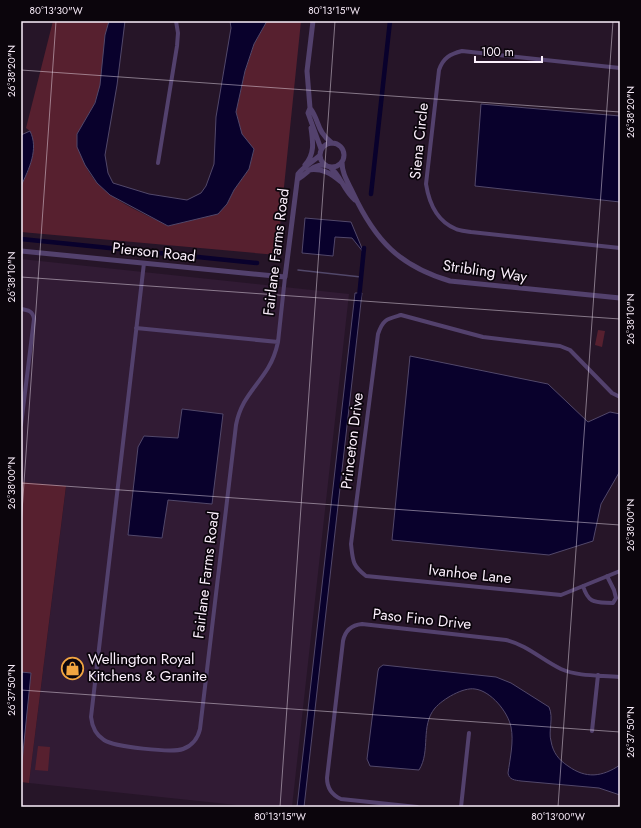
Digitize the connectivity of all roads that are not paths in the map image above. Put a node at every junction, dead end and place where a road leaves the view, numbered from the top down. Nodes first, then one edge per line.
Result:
1 (176, 21) edge
2 (313, 21) edge
3 (620, 68) edge
4 (310, 108) junction
5 (310, 117) junction
6 (332, 143) junction
7 (320, 152) junction
8 (158, 162) dead end
9 (342, 162) junction
10 (328, 166) junction
11 (306, 169) junction
12 (343, 184) junction
13 (356, 201) junction
14 (620, 248) edge
15 (21, 251) edge
16 (144, 263) junction
17 (285, 277) junction
18 (620, 298) edge
19 (21, 309) edge
20 (136, 328) junction
21 (278, 342) junction
22 (620, 397) edge
23 (21, 425) edge
24 (356, 568) joint
25 (620, 571) edge
26 (607, 576) junction
27 (583, 586) junction
28 (598, 675) junction
29 (620, 677) edge
30 (592, 731) dead end
31 (469, 734) dead end
32 (417, 807) edge
33 (461, 807) edge

1 - 8 street
2 - 4 street
3 - 14 street, Siena Circle
4 - 5 street
4 - 6 street
5 - 7 street
5 - 11 street
6 - 7 street
6 - 9 street
7 - 10 street
7 - 11 street, Fairlane Farms Road
9 - 10 street
9 - 13 street, Stribling Way
10 - 11 street, Fairlane Farms Road
10 - 12 street, Stribling Way
11 - 12 street
11 - 17 street, Fairlane Farms Road
12 - 13 street, Stribling Way
13 - 18 street, Stribling Way
15 - 16 street, Pierson Road
16 - 17 street, Pierson Road
16 - 20 street, Fairlane Farms Road
17 - 21 street, Fairlane Farms Road
19 - 23 street
20 - 21 street
20 - 21 street, Fairlane Farms Road
22 - 24 street, Princeton Drive
24 - 27 street, Ivanhoe Lane
25 - 26 street, Ivanhoe Lane
26 - 27 street, Ivanhoe Lane
26 - 27 street
28 - 29 street, Paso Fino Drive
28 - 30 street
28 - 32 street, Paso Fino Drive
31 - 33 street

